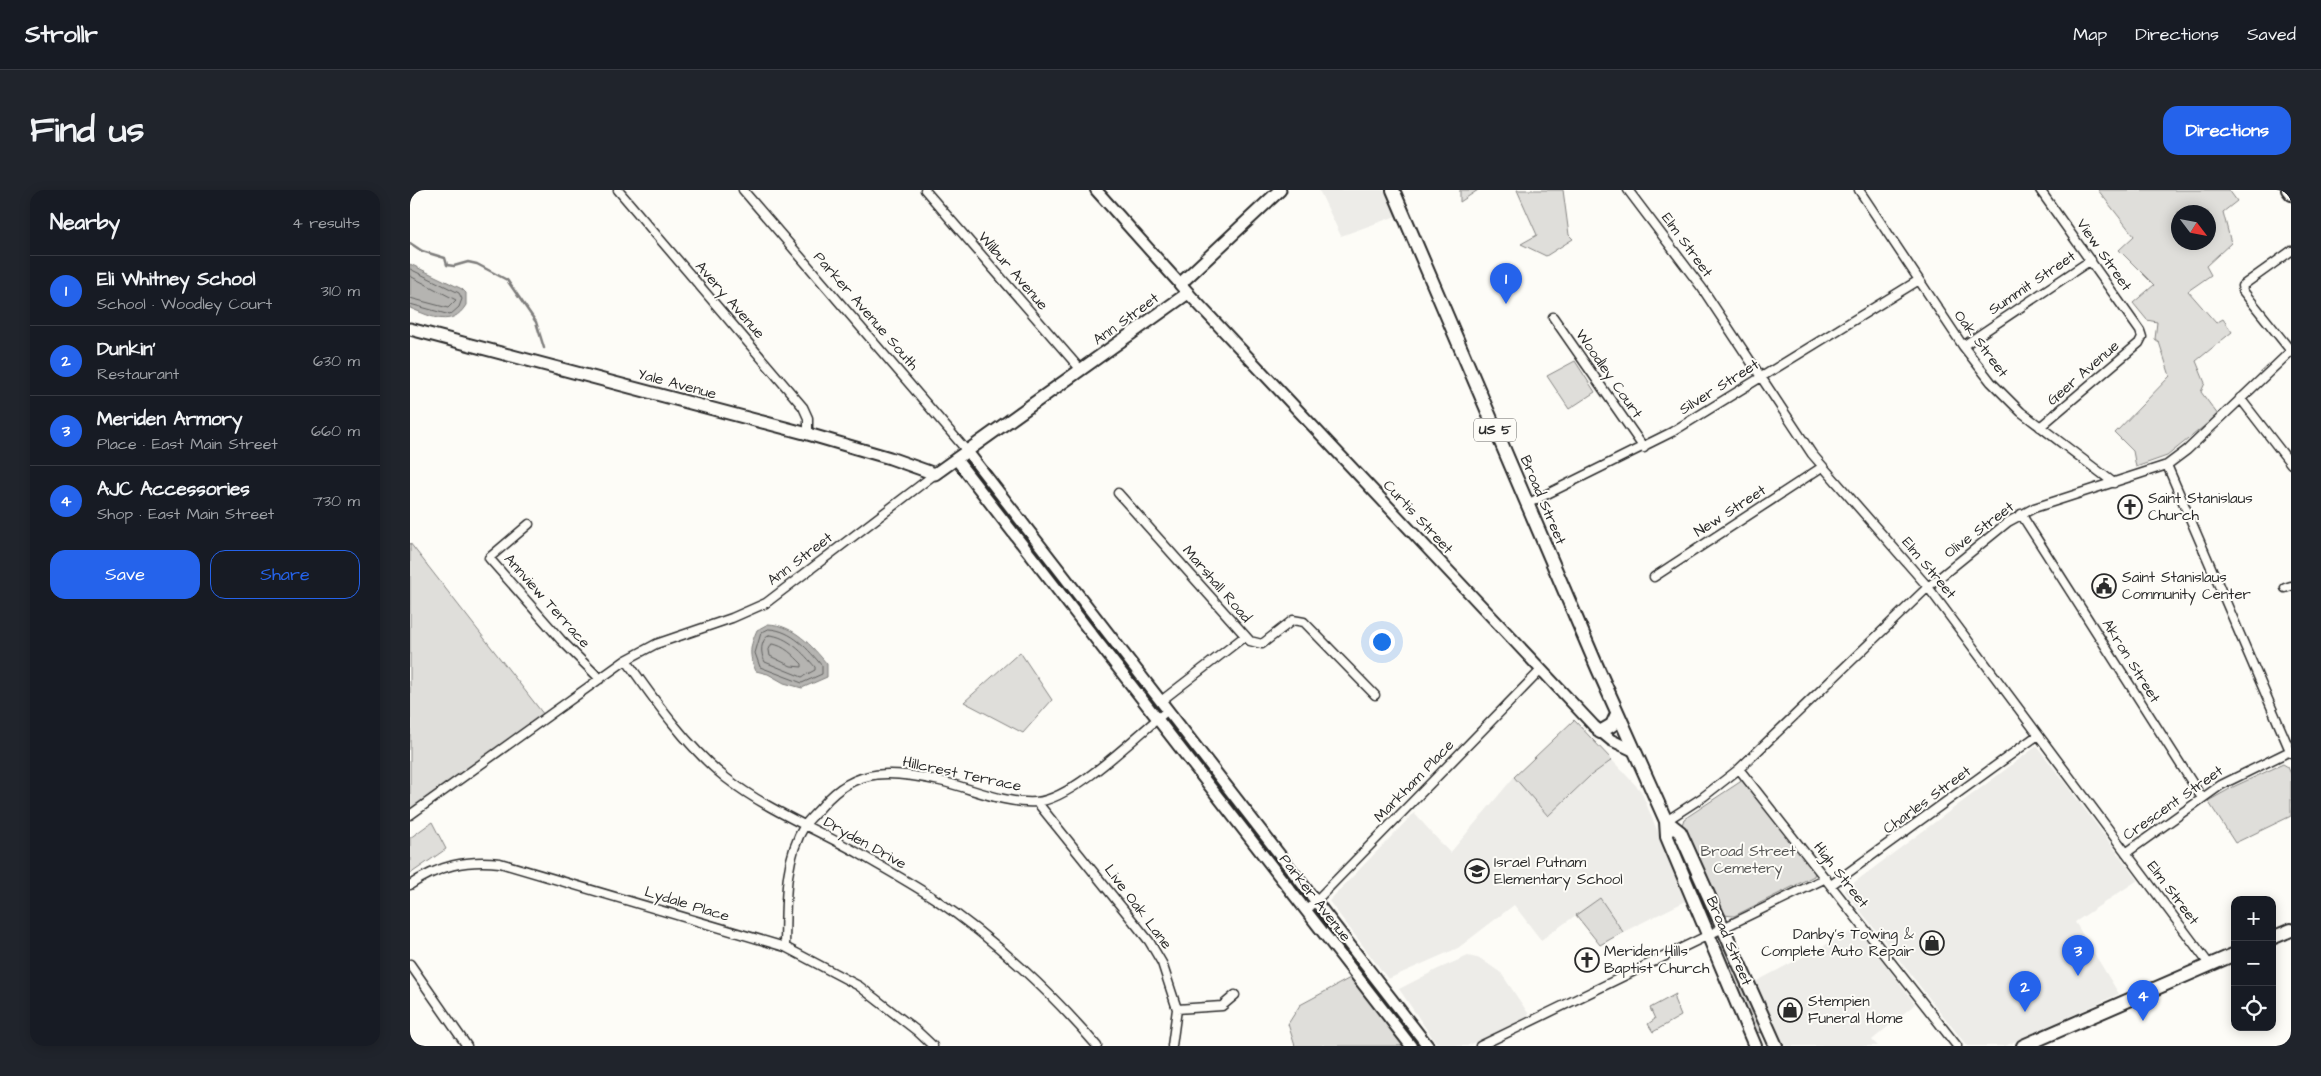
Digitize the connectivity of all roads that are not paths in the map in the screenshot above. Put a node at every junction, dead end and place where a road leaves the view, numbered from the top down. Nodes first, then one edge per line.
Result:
1 (618, 190) edge
2 (743, 190) edge
3 (925, 190) edge
4 (1096, 190) edge
5 (1280, 190) edge
6 (1393, 190) edge
7 (1628, 190) edge
8 (1859, 190) edge
9 (2040, 190) edge
10 (2287, 190) edge
11 (2291, 195) edge
12 (2291, 250) edge
13 (2090, 260) junction
14 (1919, 280) junction
15 (1180, 284) junction
16 (1188, 293) junction
17 (1553, 316) dead end
18 (410, 329) edge
19 (2142, 338) joint
20 (1963, 346) junction
21 (2291, 351) edge
22 (1080, 370) junction
23 (1761, 377) junction
24 (2240, 398) junction
25 (2040, 427) junction
26 (808, 434) junction
27 (1644, 448) junction
28 (967, 451) junction
29 (956, 459) junction
30 (2291, 464) edge
31 (2167, 465) junction
32 (1822, 467) junction
33 (935, 474) junction
34 (2114, 483) junction
35 (1118, 494) dead end
36 (1527, 504) junction
37 (2021, 514) junction
38 (529, 524) dead end
39 (1038, 543) junction
40 (1027, 551) junction
41 (1654, 578) dead end
42 (1928, 587) junction
43 (1102, 625) junction
44 (1091, 634) junction
45 (1245, 636) junction
46 (626, 660) junction
47 (1541, 670) junction
48 (600, 678) junction
49 (1376, 695) dead end
50 (1161, 701) junction
51 (1168, 710) junction
52 (1617, 714) junction
53 (1157, 719) junction
54 (1600, 732) junction
55 (2038, 735) junction
56 (1634, 751) junction
57 (2291, 752) edge
58 (1739, 769) junction
59 (2202, 798) junction
60 (1037, 802) junction
61 (1242, 806) junction
62 (410, 815) edge
63 (1232, 815) junction
64 (1666, 821) junction
65 (805, 825) junction
66 (2126, 853) junction
67 (1828, 881) junction
68 (410, 885) edge
69 (1316, 901) junction
70 (1306, 911) junction
71 (1723, 928) junction
72 (2291, 930) edge
73 (1709, 935) junction
74 (2276, 936) edge
75 (785, 947) junction
76 (2231, 956) edge
77 (410, 964) edge
78 (2209, 964) junction
79 (1385, 990) junction
80 (1236, 995) dead end
81 (1374, 999) junction
82 (1177, 1009) junction
83 (1775, 1043) edge
84 (2027, 1045) edge
85 (467, 1046) edge
86 (933, 1046) edge
87 (1097, 1046) edge
88 (1172, 1046) edge
89 (1411, 1046) edge
90 (1428, 1046) edge
91 (1480, 1046) edge
92 (1755, 1046) edge
93 (1761, 1046) edge
94 (1958, 1046) edge

1 - 26 street, Avery Avenue
2 - 28 street, Parker Avenue South
3 - 22 street, Wilbur Avenue
4 - 15 street
5 - 15 main road
6 - 36 main road, Broad Street / US 5
7 - 23 street, Elm Street
8 - 14 street, Oak Street
9 - 13 street, View Street
10 - 11 street
12 - 21 street
13 - 19 street, View Street
13 - 20 street, Summit Street
14 - 20 street, Oak Street
14 - 23 street, Silver Street
15 - 16 main road
16 - 22 main road, Ann Street
16 - 47 street, Curtis Street
17 - 27 street, Woodley Court
18 - 26 main road, Yale Avenue
19 - 25 street, Geer Avenue
20 - 25 street, Oak Street
21 - 24 street, Olive Street
22 - 28 main road, Ann Street
23 - 27 street, Silver Street
23 - 32 street, Elm Street
24 - 30 street
24 - 31 street, Olive Street
25 - 34 street, Oak Street
26 - 33 main road, Yale Avenue
27 - 36 street, Silver Street
28 - 29 main road, Ann Street
28 - 39 street, Parker Avenue
29 - 33 main road, Ann Street
29 - 40 street, Parker Avenue
31 - 34 street, Olive Street
31 - 57 street
32 - 41 street, New Street
32 - 42 street, Elm Street
33 - 46 street, Ann Street
34 - 37 street, Olive Street
35 - 45 street, Marshall Road
36 - 52 main road, Broad Street / US 5
37 - 42 street, Olive Street
37 - 59 street, Akron Street
38 - 48 street, Annview Terrace
39 - 40 street
39 - 43 street, Parker Avenue
40 - 44 street, Parker Avenue
42 - 55 street, Elm Street
42 - 58 street, Olive Street
43 - 44 street
43 - 50 street, Parker Avenue
44 - 53 street, Parker Avenue
45 - 49 street
45 - 50 street, Marshall Road
46 - 48 street, Ann Street
46 - 65 street, Dryden Drive
47 - 54 street, Curtis Street
47 - 69 street, Markham Place
48 - 62 street, Ann Street
50 - 51 street, Parker Avenue
51 - 53 street, Hillcrest Terrace
51 - 61 street, Parker Avenue
52 - 54 main road
52 - 56 main road, Broad Street / US 5
53 - 60 street, Hillcrest Terrace
53 - 63 street, Parker Avenue
54 - 56 street, Curtis Street
55 - 66 street, Elm Street
55 - 67 street, Charles Street
56 - 64 main road, Broad Street / US 5
57 - 59 street, Crescent Street
58 - 64 street, Olive Street
58 - 67 street, High Street
59 - 66 street, Crescent Street
60 - 65 street, Hillcrest Terrace
60 - 82 street, Live Oak Lane
61 - 63 street
61 - 69 street, Parker Avenue
63 - 70 street, Parker Avenue
64 - 71 main road, Broad Street / US 5
64 - 73 main road, Broad Street / US 5
65 - 75 street, Hillcrest Terrace
65 - 87 street, Dryden Drive
66 - 78 street, Elm Street
67 - 71 street, Charles Street
67 - 94 street, High Street
68 - 75 street, Lydale Place
69 - 70 street, Markham Place
69 - 79 street, Parker Avenue
70 - 81 street, Parker Avenue
71 - 73 street, Charles Street
71 - 83 main road, Broad Street / US 5
72 - 74 main road
73 - 91 street, Charles Street
73 - 92 main road, Broad Street / US 5
75 - 86 street, Lydale Place
76 - 78 main road
77 - 85 street
78 - 84 main road
79 - 81 street
79 - 90 street, Parker Avenue
80 - 82 street
81 - 89 street, Parker Avenue
82 - 88 street, Live Oak Lane
83 - 93 main road

